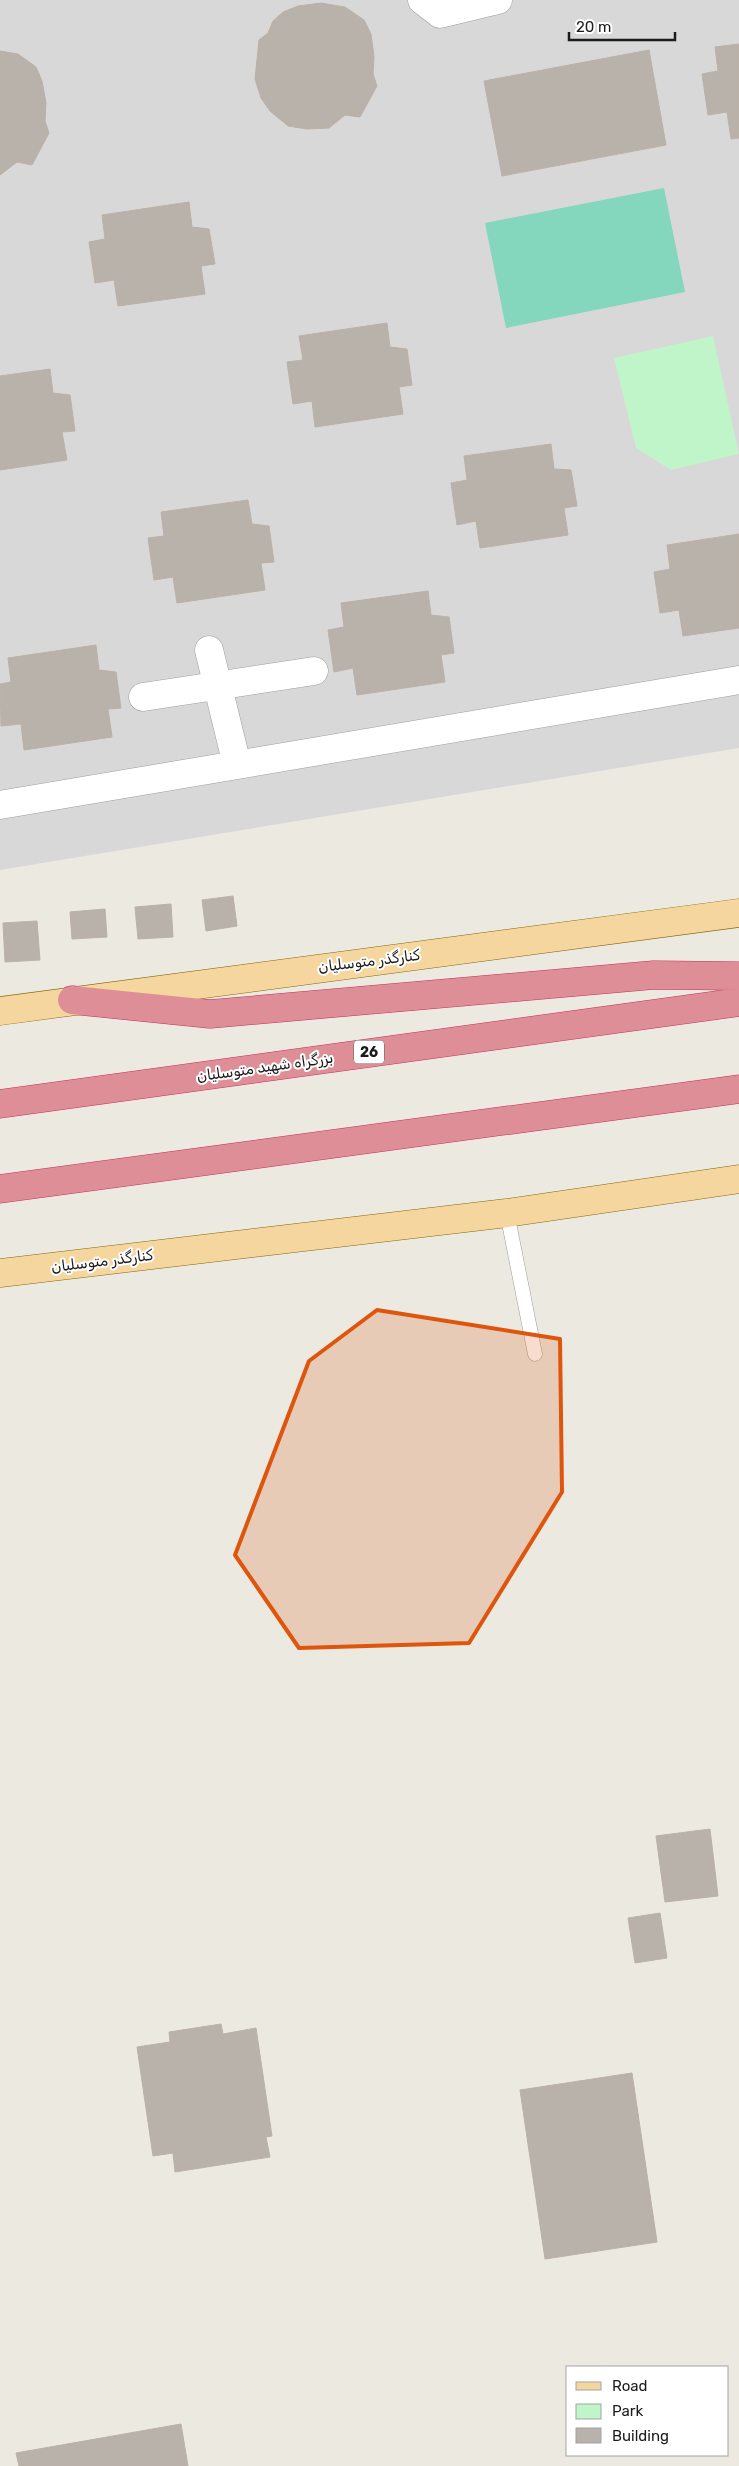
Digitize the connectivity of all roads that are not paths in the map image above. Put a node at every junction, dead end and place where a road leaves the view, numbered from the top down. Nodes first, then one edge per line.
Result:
1 (422, 0) edge
2 (498, 0) edge
3 (209, 650) dead end
4 (314, 671) dead end
5 (739, 680) edge
6 (218, 687) junction
7 (143, 697) dead end
8 (237, 765) junction
9 (0, 805) edge
10 (739, 913) edge
11 (739, 976) edge
12 (72, 1000) junction
13 (739, 1002) edge
14 (0, 1011) edge
15 (739, 1088) edge
16 (0, 1104) edge
17 (739, 1179) edge
18 (0, 1189) edge
19 (507, 1213) junction
20 (0, 1274) edge
21 (535, 1354) dead end

1 - 2 street
3 - 6 street
4 - 6 street
5 - 8 street
6 - 7 street
6 - 8 street
8 - 9 street
10 - 12 main road, کنارگذر متوسلیان
11 - 12 highway
12 - 14 main road, کنارگذر متوسلیان
13 - 16 highway, بزرگراه شهید متوسلیان / 26
15 - 18 highway
17 - 19 main road, کنارگذر متوسلیان
19 - 20 main road, کنارگذر متوسلیان
19 - 21 lane

